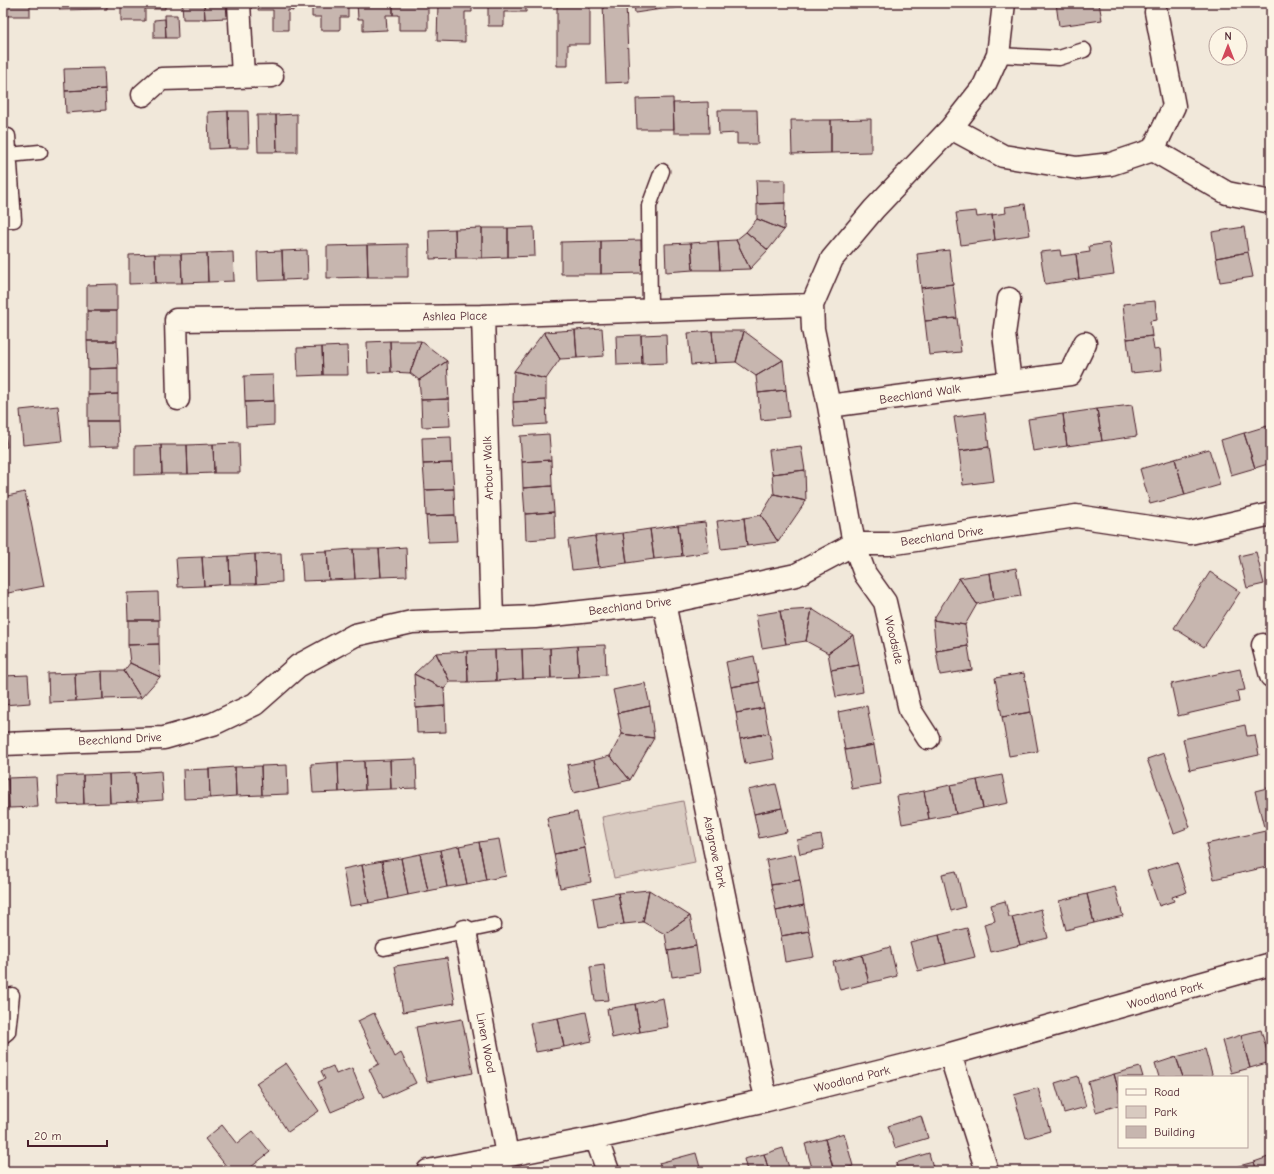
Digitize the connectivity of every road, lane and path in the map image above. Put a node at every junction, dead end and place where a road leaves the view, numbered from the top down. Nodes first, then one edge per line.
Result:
1 (239, 3) edge
2 (1004, 3) edge
3 (1156, 12) dead end
4 (1084, 50) dead end
5 (998, 55) junction
6 (242, 76) junction
7 (272, 76) dead end
8 (143, 95) dead end
9 (952, 128) junction
10 (8, 136) dead end
11 (1153, 150) junction
12 (40, 152) dead end
13 (9, 155) junction
14 (662, 171) dead end
15 (1271, 202) edge
16 (3, 220) edge
17 (1009, 299) dead end
18 (812, 305) junction
19 (650, 310) junction
20 (483, 316) junction
21 (1085, 343) dead end
22 (1010, 382) junction
23 (178, 399) dead end
24 (829, 406) junction
25 (1271, 514) edge
26 (854, 544) junction
27 (664, 603) junction
28 (492, 619) junction
29 (1263, 645) dead end
30 (1271, 676) edge
31 (928, 738) dead end
32 (3, 744) edge
33 (494, 925) dead end
34 (465, 931) junction
35 (384, 948) dead end
36 (1271, 964) edge
37 (12, 995) dead end
38 (3, 1036) edge
39 (950, 1054) junction
40 (767, 1100) junction
41 (596, 1138) junction
42 (507, 1155) junction
43 (428, 1171) edge
44 (608, 1171) edge
45 (987, 1171) edge

1 - 6 street
2 - 5 street
3 - 11 street
4 - 5 lane
5 - 9 street
6 - 7 street
6 - 8 street
9 - 11 street
9 - 18 street
10 - 13 lane
11 - 15 street
12 - 13 lane
13 - 16 lane
14 - 19 lane
17 - 22 street
18 - 19 street, Ashlea Place
18 - 24 street, Woodside
19 - 20 street, Ashlea Place
20 - 23 street, Ashlea Place
20 - 28 street, Arbour Walk
21 - 22 street, Beechland Walk
22 - 24 street, Beechland Walk
24 - 26 street, Woodside
25 - 26 street, Beechland Drive
26 - 27 street, Beechland Drive
26 - 31 street, Woodside
27 - 28 street, Beechland Drive
27 - 40 street, Ashgrove Park
28 - 32 street, Beechland Drive
29 - 30 street
33 - 34 lane
34 - 35 lane
34 - 42 street, Linen Wood
36 - 39 street, Woodland Park
37 - 38 lane
39 - 40 street, Woodland Park
39 - 45 street
40 - 41 street, Woodland Park
41 - 42 street, Woodland Park
41 - 44 street
42 - 43 street, Woodland Park

